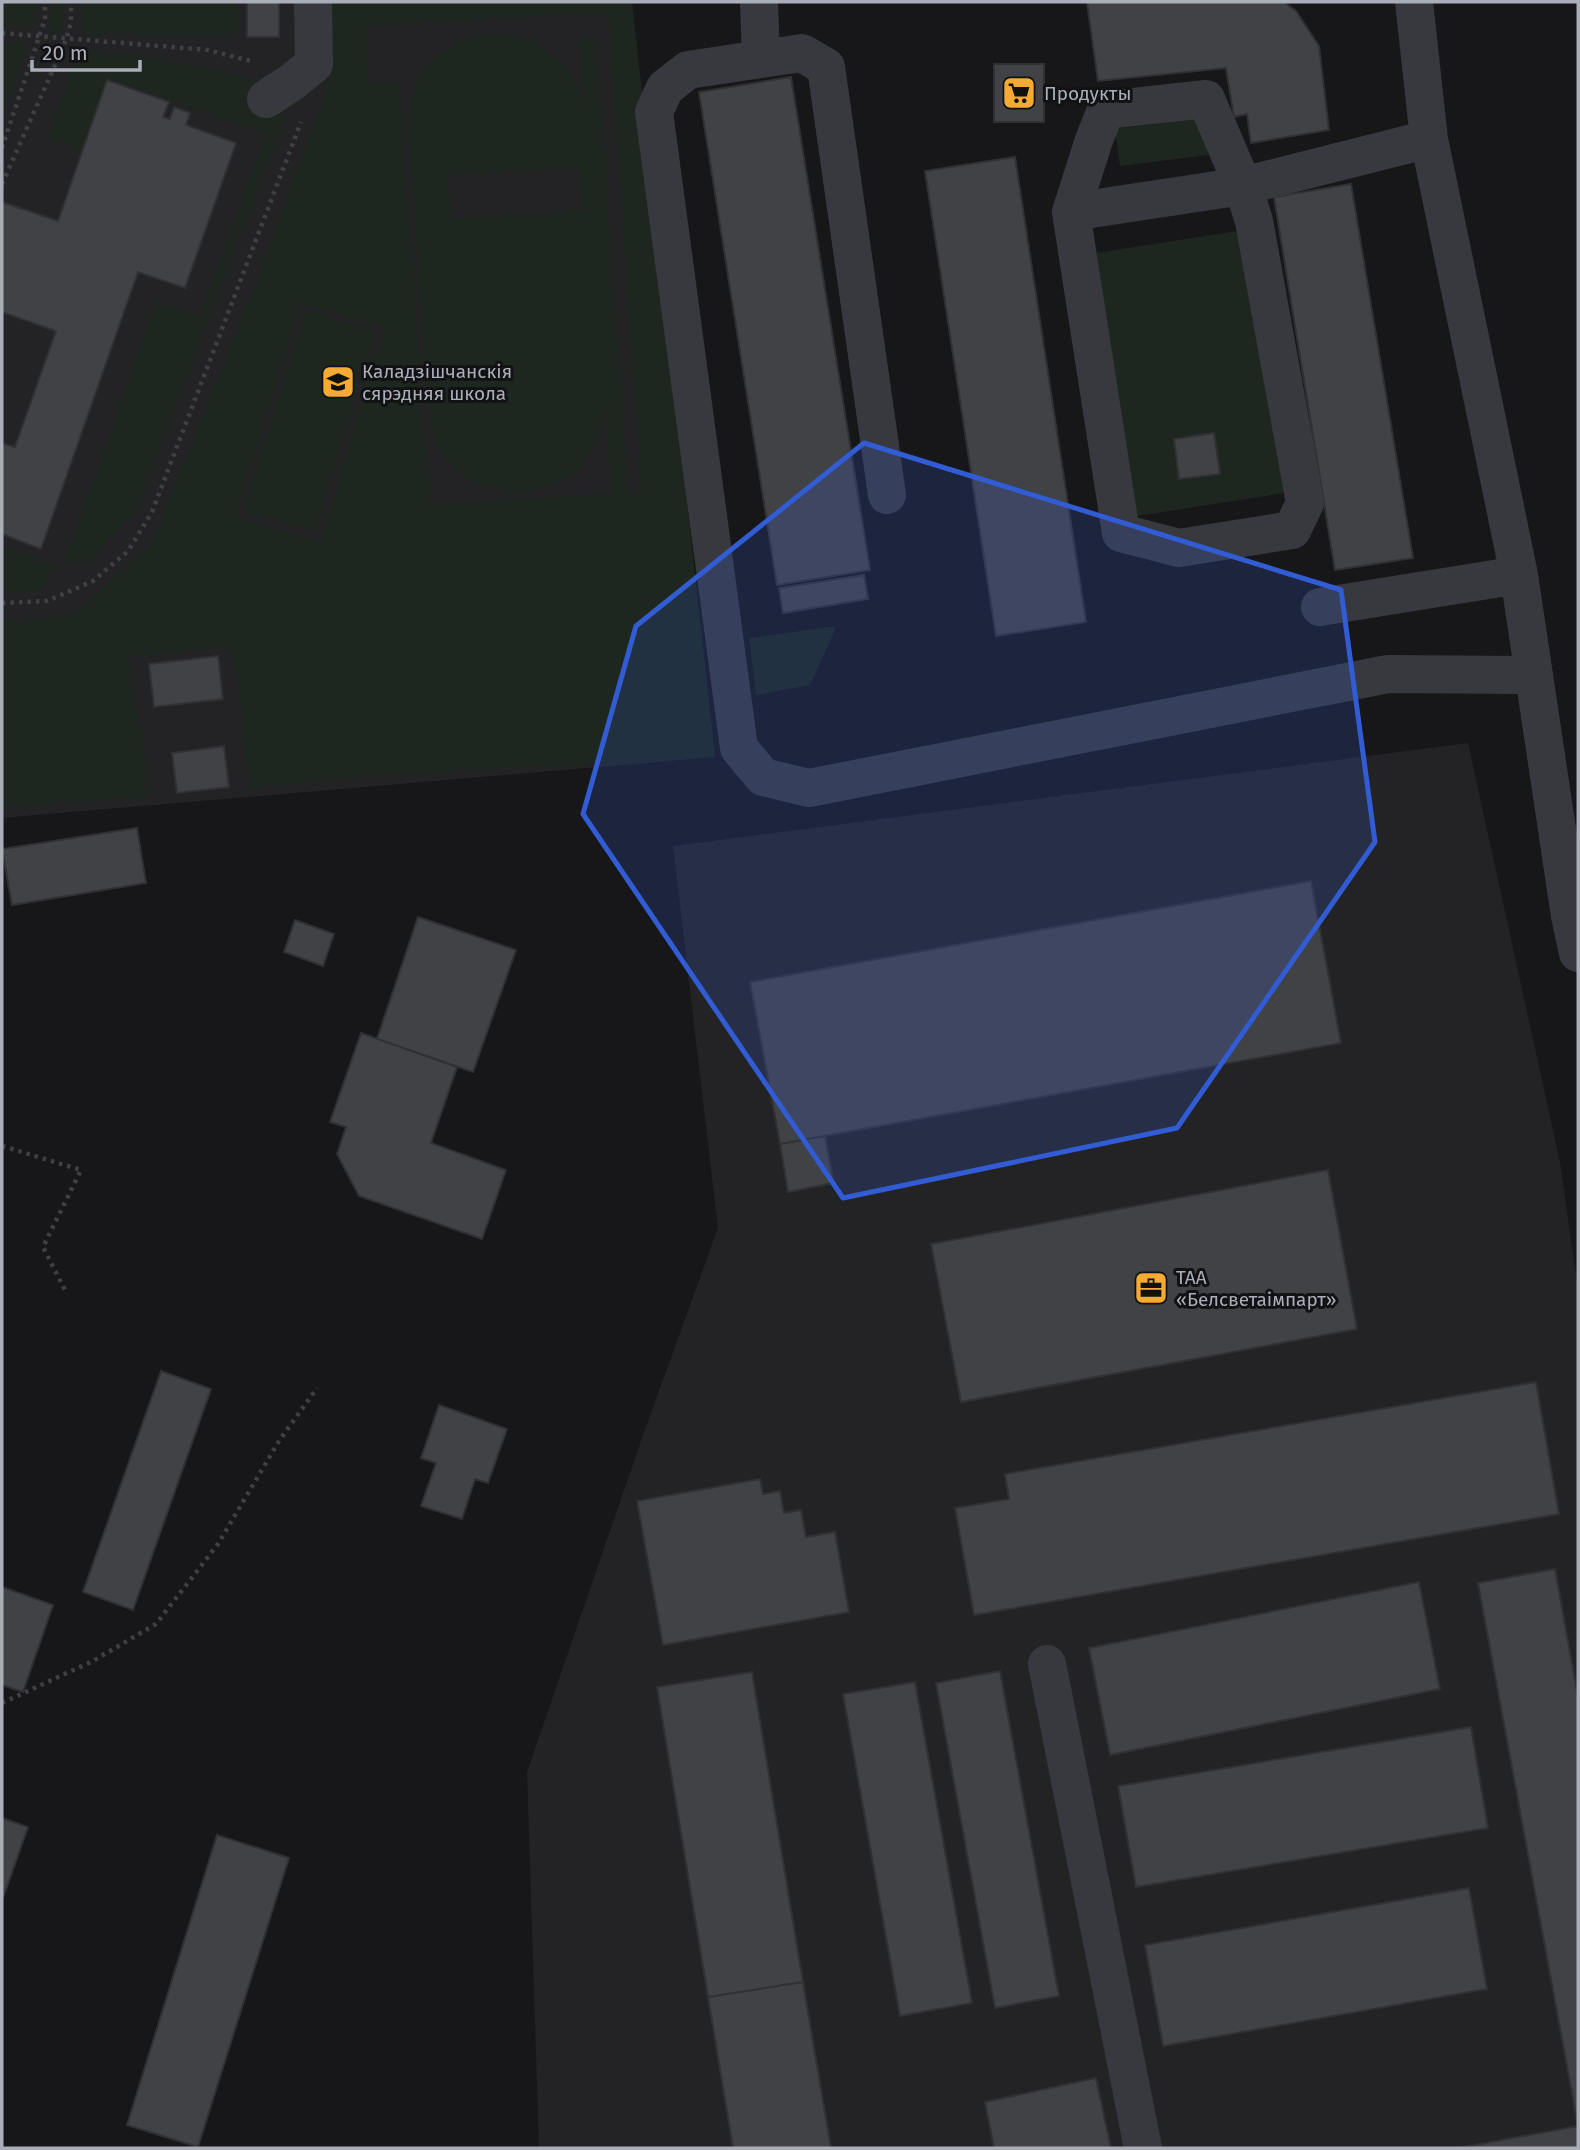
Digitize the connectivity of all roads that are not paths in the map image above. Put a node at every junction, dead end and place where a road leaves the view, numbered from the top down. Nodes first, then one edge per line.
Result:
1 (313, 2) edge
2 (759, 2) edge
3 (1414, 2) edge
4 (761, 59) junction
5 (279, 91) road end
6 (1429, 139) junction
7 (1243, 186) junction
8 (1071, 212) junction
9 (887, 495) dead end
10 (1519, 575) junction
11 (1320, 607) dead end
12 (1534, 675) junction
13 (1578, 953) edge
14 (1047, 1664) dead end
15 (1143, 2148) edge

1 - 5 street
2 - 4 street
3 - 6 street
4 - 9 street
4 - 12 street
6 - 7 street
6 - 10 street
7 - 8 street
7 - 8 street
7 - 8 street
10 - 11 street
10 - 12 street
12 - 13 street
14 - 15 street

